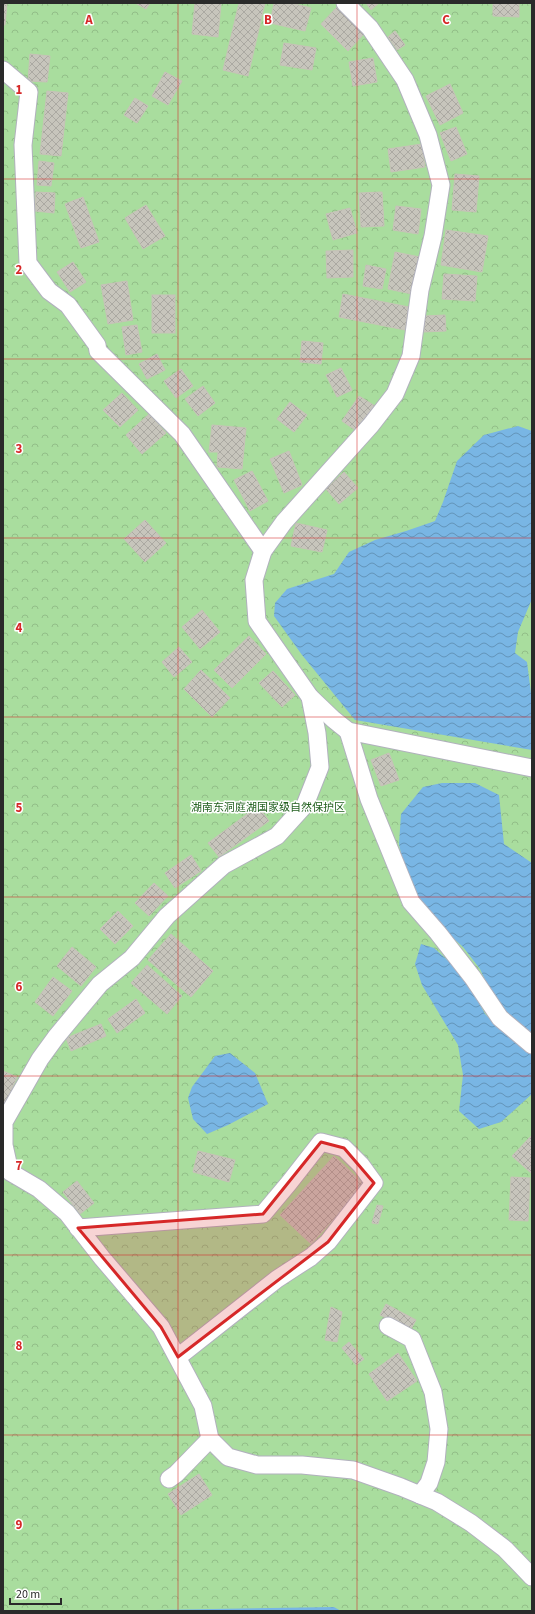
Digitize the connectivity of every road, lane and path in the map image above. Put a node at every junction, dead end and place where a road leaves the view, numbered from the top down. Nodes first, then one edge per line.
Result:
1 (345, 3) edge
2 (3, 70) edge
3 (263, 551) junction
4 (310, 697) junction
5 (348, 731) junction
6 (532, 768) edge
7 (532, 1045) edge
8 (9, 1180) edge
9 (78, 1228) junction
10 (388, 1326) dead end
11 (178, 1357) junction
12 (210, 1439) junction
13 (169, 1479) dead end
14 (420, 1495) junction
15 (532, 1577) edge

1 - 3 street
2 - 3 street
3 - 4 street
4 - 5 street
4 - 8 street
5 - 6 street
5 - 7 street
8 - 9 street
9 - 11 street
9 - 11 street
10 - 14 street
11 - 12 street
12 - 13 street
12 - 14 street
14 - 15 street

